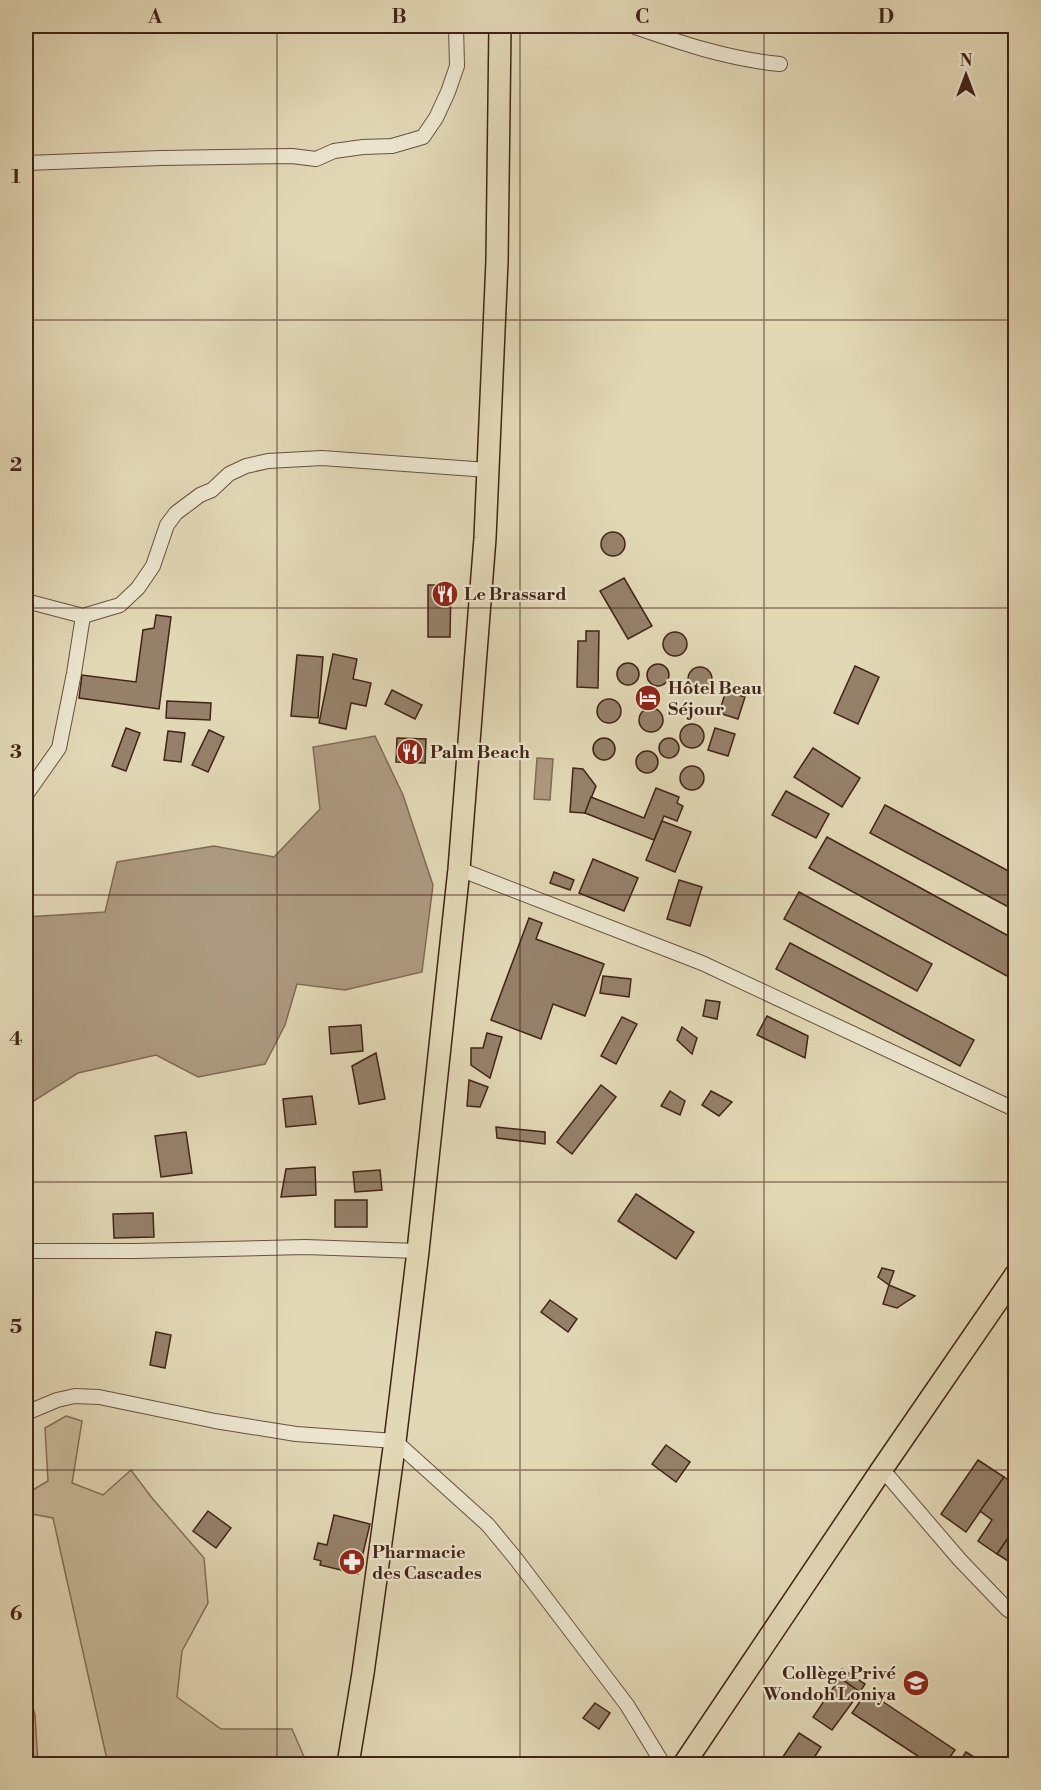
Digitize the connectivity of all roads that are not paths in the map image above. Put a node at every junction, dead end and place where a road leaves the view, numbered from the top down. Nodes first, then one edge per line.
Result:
1 (456, 26) edge
2 (500, 26) edge
3 (632, 26) edge
4 (780, 64) dead end
5 (26, 163) edge
6 (488, 470) junction
7 (26, 601) edge
8 (83, 616) junction
9 (26, 795) edge
10 (459, 869) junction
11 (1016, 1110) edge
12 (26, 1251) edge
13 (418, 1251) junction
14 (1016, 1274) edge
15 (26, 1413) edge
16 (395, 1441) junction
17 (882, 1469) junction
18 (1016, 1615) edge
19 (348, 1764) edge
20 (663, 1764) edge
21 (684, 1764) edge

1 - 5 street
2 - 6 main road
3 - 4 street
6 - 8 street
6 - 10 main road
7 - 8 street
8 - 9 street
10 - 11 street
10 - 13 main road
12 - 13 street
13 - 16 main road
14 - 17 main road
15 - 16 street
16 - 19 main road
16 - 20 street
17 - 18 street
17 - 21 main road

